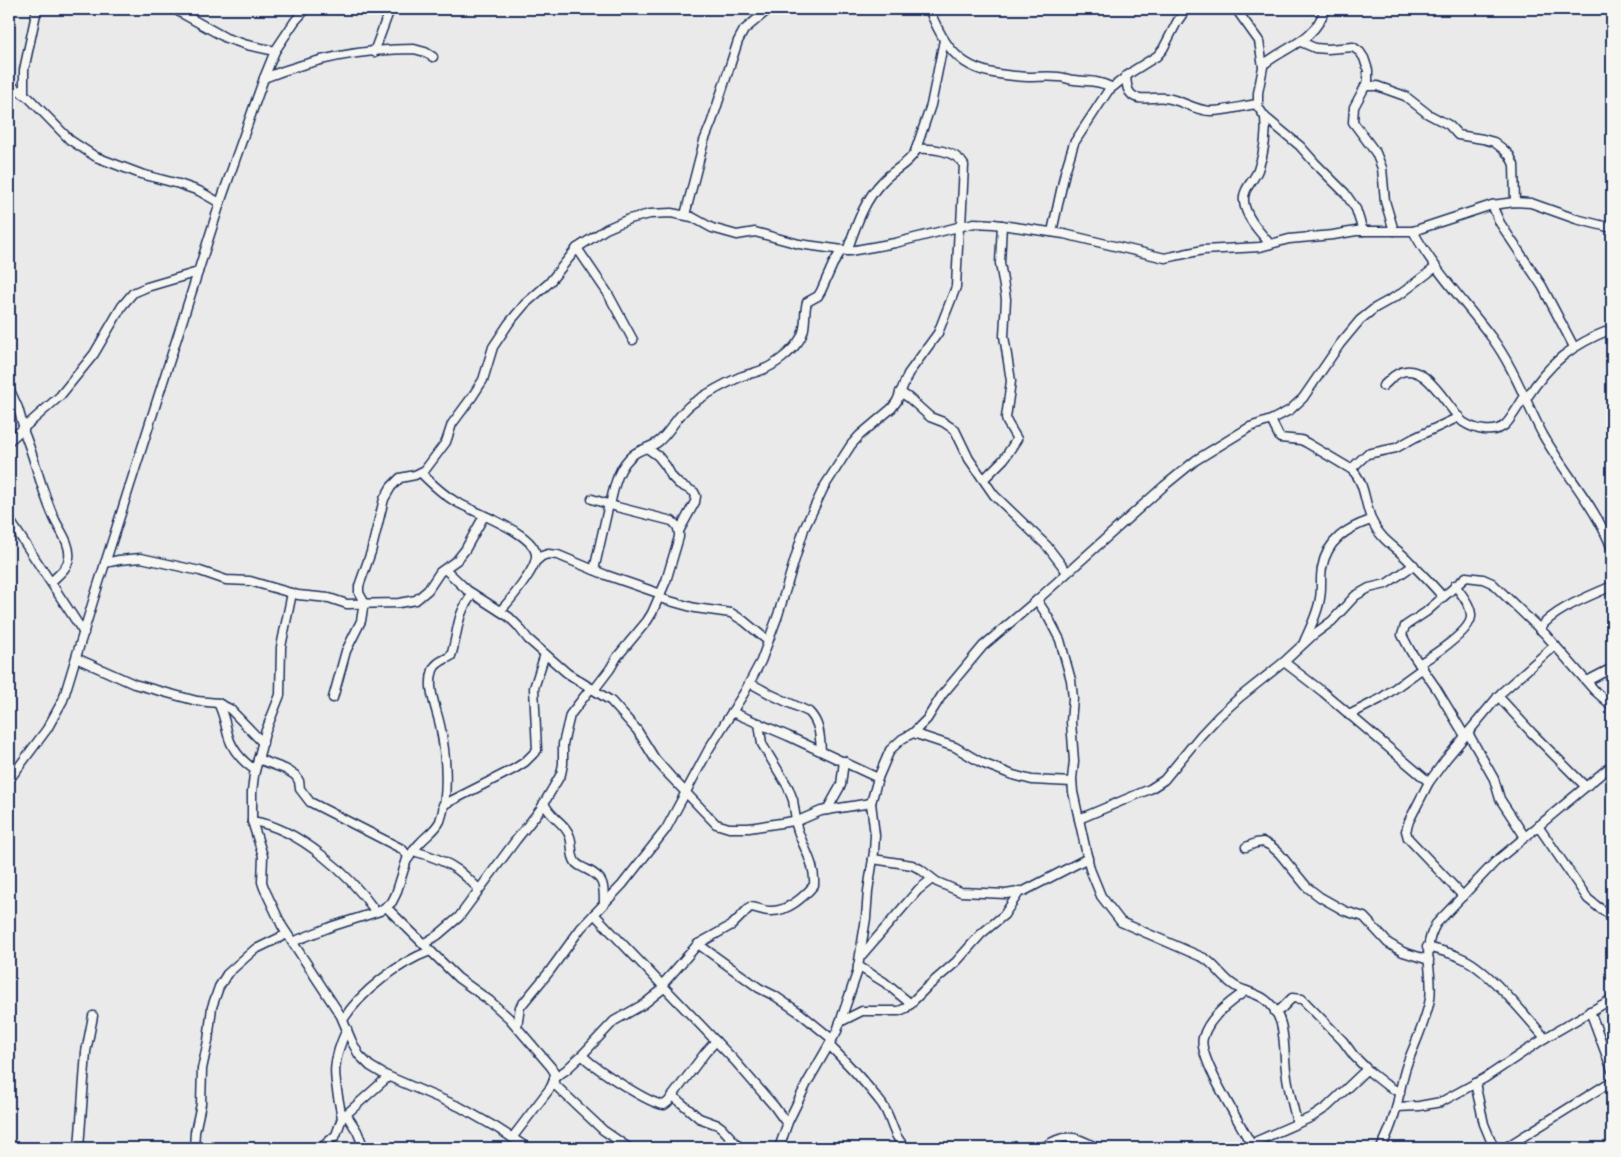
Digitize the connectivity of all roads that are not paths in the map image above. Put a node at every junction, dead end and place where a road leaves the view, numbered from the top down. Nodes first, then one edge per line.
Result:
1 (37, 9) edge
2 (174, 9) edge
3 (306, 9) edge
4 (390, 9) edge
5 (769, 9) edge
6 (929, 9) edge
7 (1186, 9) edge
8 (1236, 9) edge
9 (1325, 9) edge
10 (944, 40) junction
11 (1301, 42) junction
12 (275, 51) junction
13 (374, 52) junction
14 (433, 57) dead end
15 (1263, 65) junction
16 (1126, 76) junction
17 (264, 78) junction
18 (9, 84) edge
19 (1366, 86) junction
20 (1111, 87) junction
21 (24, 94) junction
22 (1257, 104) junction
23 (1265, 117) junction
24 (916, 149) junction
25 (1515, 202) junction
26 (220, 203) junction
27 (1492, 205) junction
28 (684, 216) junction
29 (1002, 225) junction
30 (960, 226) junction
31 (1612, 228) edge
32 (1363, 231) junction
33 (1394, 231) junction
34 (1412, 231) junction
35 (1052, 232) junction
36 (1270, 244) junction
37 (577, 248) junction
38 (844, 251) junction
39 (1436, 267) junction
40 (198, 272) junction
41 (1612, 329) edge
42 (632, 340) dead end
43 (1574, 347) junction
44 (1383, 386) dead end
45 (9, 388) edge
46 (900, 392) junction
47 (1525, 397) junction
48 (1459, 417) junction
49 (1271, 420) junction
50 (23, 430) junction
51 (9, 441) edge
52 (647, 448) junction
53 (1351, 469) junction
54 (421, 473) junction
55 (984, 479) junction
56 (592, 499) dead end
57 (609, 504) junction
58 (484, 516) junction
59 (1371, 520) junction
60 (9, 521) edge
61 (679, 531) junction
62 (1612, 549) edge
63 (535, 562) junction
64 (105, 563) junction
65 (1414, 566) junction
66 (445, 570) junction
67 (594, 570) junction
68 (1067, 572) junction
69 (51, 582) junction
70 (1455, 585) junction
71 (1612, 586) edge
72 (292, 594) junction
73 (473, 594) junction
74 (660, 596) junction
75 (1442, 596) junction
76 (1037, 600) junction
77 (364, 603) junction
78 (500, 611) junction
79 (1539, 629) junction
80 (84, 633) junction
81 (768, 641) junction
82 (1555, 645) junction
83 (1302, 646) junction
84 (545, 654) junction
85 (76, 658) junction
86 (1284, 662) junction
87 (1421, 666) junction
88 (1612, 668) edge
89 (1587, 681) junction
90 (750, 683) junction
91 (593, 689) junction
92 (1498, 696) junction
93 (333, 698) dead end
94 (218, 704) junction
95 (1612, 706) edge
96 (732, 712) junction
97 (1349, 715) junction
98 (758, 723) junction
99 (913, 733) junction
100 (1466, 735) junction
101 (262, 743) junction
102 (821, 751) junction
103 (258, 759) junction
104 (844, 762) junction
105 (1612, 765) edge
106 (255, 770) junction
107 (878, 778) junction
108 (9, 780) edge
109 (1072, 782) junction
110 (1429, 782) junction
111 (1585, 786) junction
112 (686, 793) junction
113 (544, 803) junction
114 (871, 803) junction
115 (443, 805) junction
116 (827, 810) junction
117 (1079, 819) junction
118 (795, 820) junction
119 (252, 821) junction
120 (1538, 826) junction
121 (1525, 837) junction
122 (1246, 847) dead end
123 (413, 851) junction
124 (1088, 858) junction
125 (408, 859) junction
126 (873, 859) junction
127 (932, 879) junction
128 (480, 889) junction
129 (1020, 892) junction
130 (1463, 896) junction
131 (604, 903) junction
132 (386, 907) junction
133 (376, 912) junction
134 (594, 914) junction
135 (1612, 916) edge
136 (287, 934) junction
137 (292, 942) junction
138 (423, 944) junction
139 (698, 944) junction
140 (1427, 947) junction
141 (430, 951) junction
142 (860, 956) junction
143 (1428, 960) junction
144 (858, 966) junction
145 (663, 986) junction
146 (1246, 991) junction
147 (1612, 999) edge
148 (911, 1004) junction
149 (1590, 1011) junction
150 (1275, 1012) junction
151 (93, 1016) dead end
152 (342, 1020) junction
153 (840, 1022) junction
154 (516, 1027) junction
155 (347, 1029) junction
156 (1545, 1038) junction
157 (716, 1041) junction
158 (830, 1042) junction
159 (582, 1055) junction
160 (1367, 1069) junction
161 (1612, 1070) edge
162 (388, 1077) junction
163 (554, 1080) junction
164 (1612, 1081) edge
165 (1475, 1083) junction
166 (1400, 1093) junction
167 (673, 1096) junction
168 (1397, 1107) junction
169 (344, 1116) junction
170 (787, 1124) junction
171 (1297, 1124) junction
172 (512, 1138) junction
173 (1252, 1147) edge
174 (80, 1148) edge
175 (194, 1148) edge
176 (321, 1148) edge
177 (364, 1148) edge
178 (528, 1148) edge
179 (629, 1148) edge
180 (740, 1148) edge
181 (779, 1148) edge
182 (906, 1148) edge
183 (1042, 1148) edge
184 (1097, 1148) edge
185 (1381, 1148) edge
186 (1494, 1148) edge
187 (1505, 1148) edge

1 - 21 street
2 - 12 street
3 - 12 street
4 - 13 street
5 - 28 street
6 - 10 street
7 - 16 street
8 - 15 street
9 - 11 street
10 - 20 street
10 - 24 street
11 - 15 street
11 - 19 street
12 - 17 street
13 - 14 street
13 - 17 street
15 - 22 street
16 - 20 street
16 - 22 street
17 - 26 street
18 - 21 street
19 - 25 street
19 - 33 street
20 - 35 street
21 - 26 street
22 - 23 street
23 - 32 street
23 - 36 street
24 - 30 street
24 - 38 street
25 - 27 street
25 - 31 street
26 - 40 street
27 - 34 street
27 - 43 street
28 - 37 street
28 - 38 street
29 - 30 street
29 - 35 street
29 - 55 street
30 - 38 street
30 - 46 street
32 - 33 street
32 - 36 street
33 - 34 street
34 - 39 street
35 - 36 street
37 - 42 street
37 - 54 street
38 - 52 street
39 - 47 street
39 - 49 street
40 - 50 street
40 - 64 street
41 - 43 street
43 - 47 street
44 - 48 street
45 - 50 street
46 - 55 street
46 - 81 street
47 - 48 street
47 - 62 street
48 - 53 street
49 - 53 street
49 - 68 street
50 - 51 street
50 - 69 street
52 - 57 street
52 - 61 street
53 - 59 street
54 - 58 street
54 - 77 street
55 - 68 street
56 - 57 street
57 - 61 street
57 - 67 street
58 - 63 street
58 - 66 street
59 - 65 street
59 - 83 street
60 - 69 street
61 - 74 street
63 - 67 street
63 - 78 street
64 - 72 street
64 - 80 street
65 - 75 street
65 - 83 street
66 - 73 street
66 - 77 street
67 - 74 street
68 - 76 street
69 - 80 street
70 - 75 street
70 - 79 street
70 - 87 street
71 - 79 street
72 - 77 street
72 - 101 street
73 - 78 street
73 - 115 street
74 - 81 street
74 - 91 street
75 - 87 street
76 - 99 street
76 - 109 street
77 - 93 street
78 - 84 street
79 - 82 street
80 - 85 street
81 - 90 street
82 - 89 street
82 - 92 street
83 - 86 street
84 - 91 street
84 - 115 street
85 - 94 street
85 - 108 street
86 - 97 street
86 - 117 street
87 - 97 street
87 - 100 street
88 - 89 street
89 - 95 street
90 - 96 street
90 - 102 street
91 - 112 street
91 - 113 street
92 - 100 street
92 - 111 street
94 - 101 street
94 - 106 street
96 - 98 street
96 - 112 street
97 - 110 street
98 - 102 street
98 - 118 street
99 - 107 street
99 - 109 street
100 - 110 street
100 - 121 street
101 - 103 street
102 - 104 street
103 - 106 street
103 - 125 street
104 - 107 street
104 - 116 street
105 - 111 street
106 - 119 street
107 - 114 street
109 - 117 street
110 - 130 street
111 - 120 street
112 - 118 street
112 - 131 street
113 - 128 street
113 - 131 street
114 - 116 street
114 - 126 street
115 - 123 street
116 - 118 street
117 - 124 street
118 - 139 street
119 - 133 street
119 - 136 street
120 - 121 street
120 - 135 street
121 - 130 street
122 - 143 street
123 - 125 street
123 - 128 street
124 - 129 street
124 - 146 street
125 - 132 street
126 - 127 street
126 - 142 street
127 - 129 street
127 - 142 street
128 - 138 street
129 - 148 street
130 - 140 street
131 - 134 street
132 - 133 street
132 - 138 street
133 - 137 street
134 - 145 street
134 - 154 street
136 - 137 street
136 - 175 street
137 - 152 street
138 - 141 street
139 - 145 street
139 - 158 street
140 - 143 street
140 - 156 street
141 - 152 street
141 - 154 street
142 - 144 street
143 - 166 street
144 - 148 street
144 - 153 street
145 - 157 street
145 - 159 street
146 - 150 street
146 - 173 street
147 - 149 street
148 - 153 street
149 - 156 street
149 - 161 street
150 - 160 street
150 - 171 street
151 - 174 street
152 - 155 street
153 - 158 street
154 - 163 street
155 - 162 street
155 - 169 street
156 - 165 street
157 - 167 street
157 - 170 street
158 - 170 street
158 - 182 street
159 - 163 street
159 - 167 street
160 - 166 street
160 - 171 street
162 - 169 street
162 - 172 street
163 - 172 street
163 - 179 street
164 - 187 street
165 - 168 street
165 - 186 street
166 - 168 street
167 - 180 street
168 - 185 street
169 - 176 street
169 - 177 street
170 - 181 street
171 - 173 street
172 - 178 street
183 - 184 street

